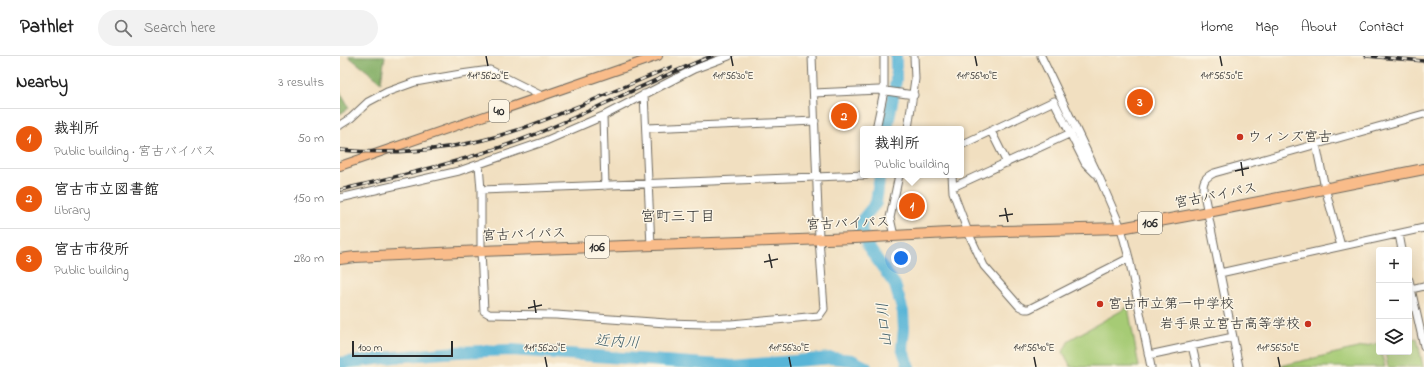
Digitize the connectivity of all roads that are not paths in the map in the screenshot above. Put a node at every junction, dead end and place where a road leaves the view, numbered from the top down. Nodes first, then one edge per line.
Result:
1 (658, 56) edge
2 (729, 56) edge
3 (812, 56) edge
4 (884, 56) edge
5 (914, 56) edge
6 (1041, 56) edge
7 (884, 91) junction
8 (814, 93) junction
9 (644, 94) junction
10 (914, 95) junction
11 (542, 96) junction
12 (1424, 114) edge
13 (603, 116) junction
14 (815, 121) junction
15 (340, 125) edge
16 (877, 126) edge
17 (909, 126) edge
18 (646, 128) junction
19 (991, 131) junction
20 (1071, 133) junction
21 (964, 144) edge
22 (1316, 144) junction
23 (1007, 162) junction
24 (479, 165) junction
25 (340, 166) edge
26 (1424, 170) edge
27 (860, 175) edge
28 (818, 178) junction
29 (898, 178) edge
30 (952, 178) edge
31 (1100, 179) junction
32 (648, 184) junction
33 (605, 186) junction
34 (953, 187) junction
35 (1325, 188) junction
36 (480, 190) junction
37 (340, 198) edge
38 (1208, 212) junction
39 (1121, 228) junction
40 (1424, 228) edge
41 (968, 232) junction
42 (1398, 234) junction
43 (894, 236) junction
44 (819, 238) junction
45 (650, 246) junction
46 (1340, 246) junction
47 (1401, 247) edge
48 (481, 250) junction
49 (1129, 258) junction
50 (340, 259) edge
51 (1220, 273) junction
52 (1424, 286) edge
53 (1412, 288) edge
54 (1412, 292) edge
55 (1233, 337) junction
56 (1424, 343) edge
57 (1192, 346) junction
58 (1149, 355) junction
59 (1151, 367) edge
60 (1197, 367) edge
61 (1239, 367) edge

1 - 11 main road, 40
2 - 9 street
3 - 8 street
4 - 7 street
5 - 10 street
6 - 31 street
7 - 8 street
7 - 10 street
7 - 16 street
8 - 14 street
9 - 13 street
9 - 18 street
10 - 17 street
11 - 15 street
11 - 25 main road, 40
12 - 22 street
13 - 24 street
13 - 33 street
14 - 18 street
14 - 28 street
18 - 32 street
19 - 20 street
19 - 21 street
19 - 23 street
20 - 23 street
20 - 31 street
22 - 35 street
22 - 38 street
23 - 34 street
24 - 36 street
24 - 37 street
26 - 35 highway, 宮古バイパス / 106
27 - 28 street
28 - 32 street
28 - 44 street
29 - 43 street
30 - 34 street
31 - 39 street
32 - 33 street
32 - 45 street
33 - 36 street
34 - 41 street
35 - 38 highway, 宮古バイパス / 106
35 - 46 street
36 - 48 street
38 - 39 highway, 宮古バイパス / 106
38 - 51 street
39 - 41 highway, 宮古バイパス / 106
39 - 49 street
40 - 42 street
41 - 43 highway, 宮古バイパス / 106
41 - 49 street
42 - 46 street
42 - 47 street
43 - 44 highway, 宮古バイパス / 106
44 - 45 highway, 宮古バイパス / 106
44 - 48 street
45 - 48 highway, 宮古バイパス / 106
46 - 51 street
48 - 50 highway, 宮古バイパス / 106
49 - 58 street
51 - 55 street
52 - 53 street
54 - 56 street
55 - 57 street
55 - 61 street
57 - 58 street
57 - 60 street
58 - 59 street

